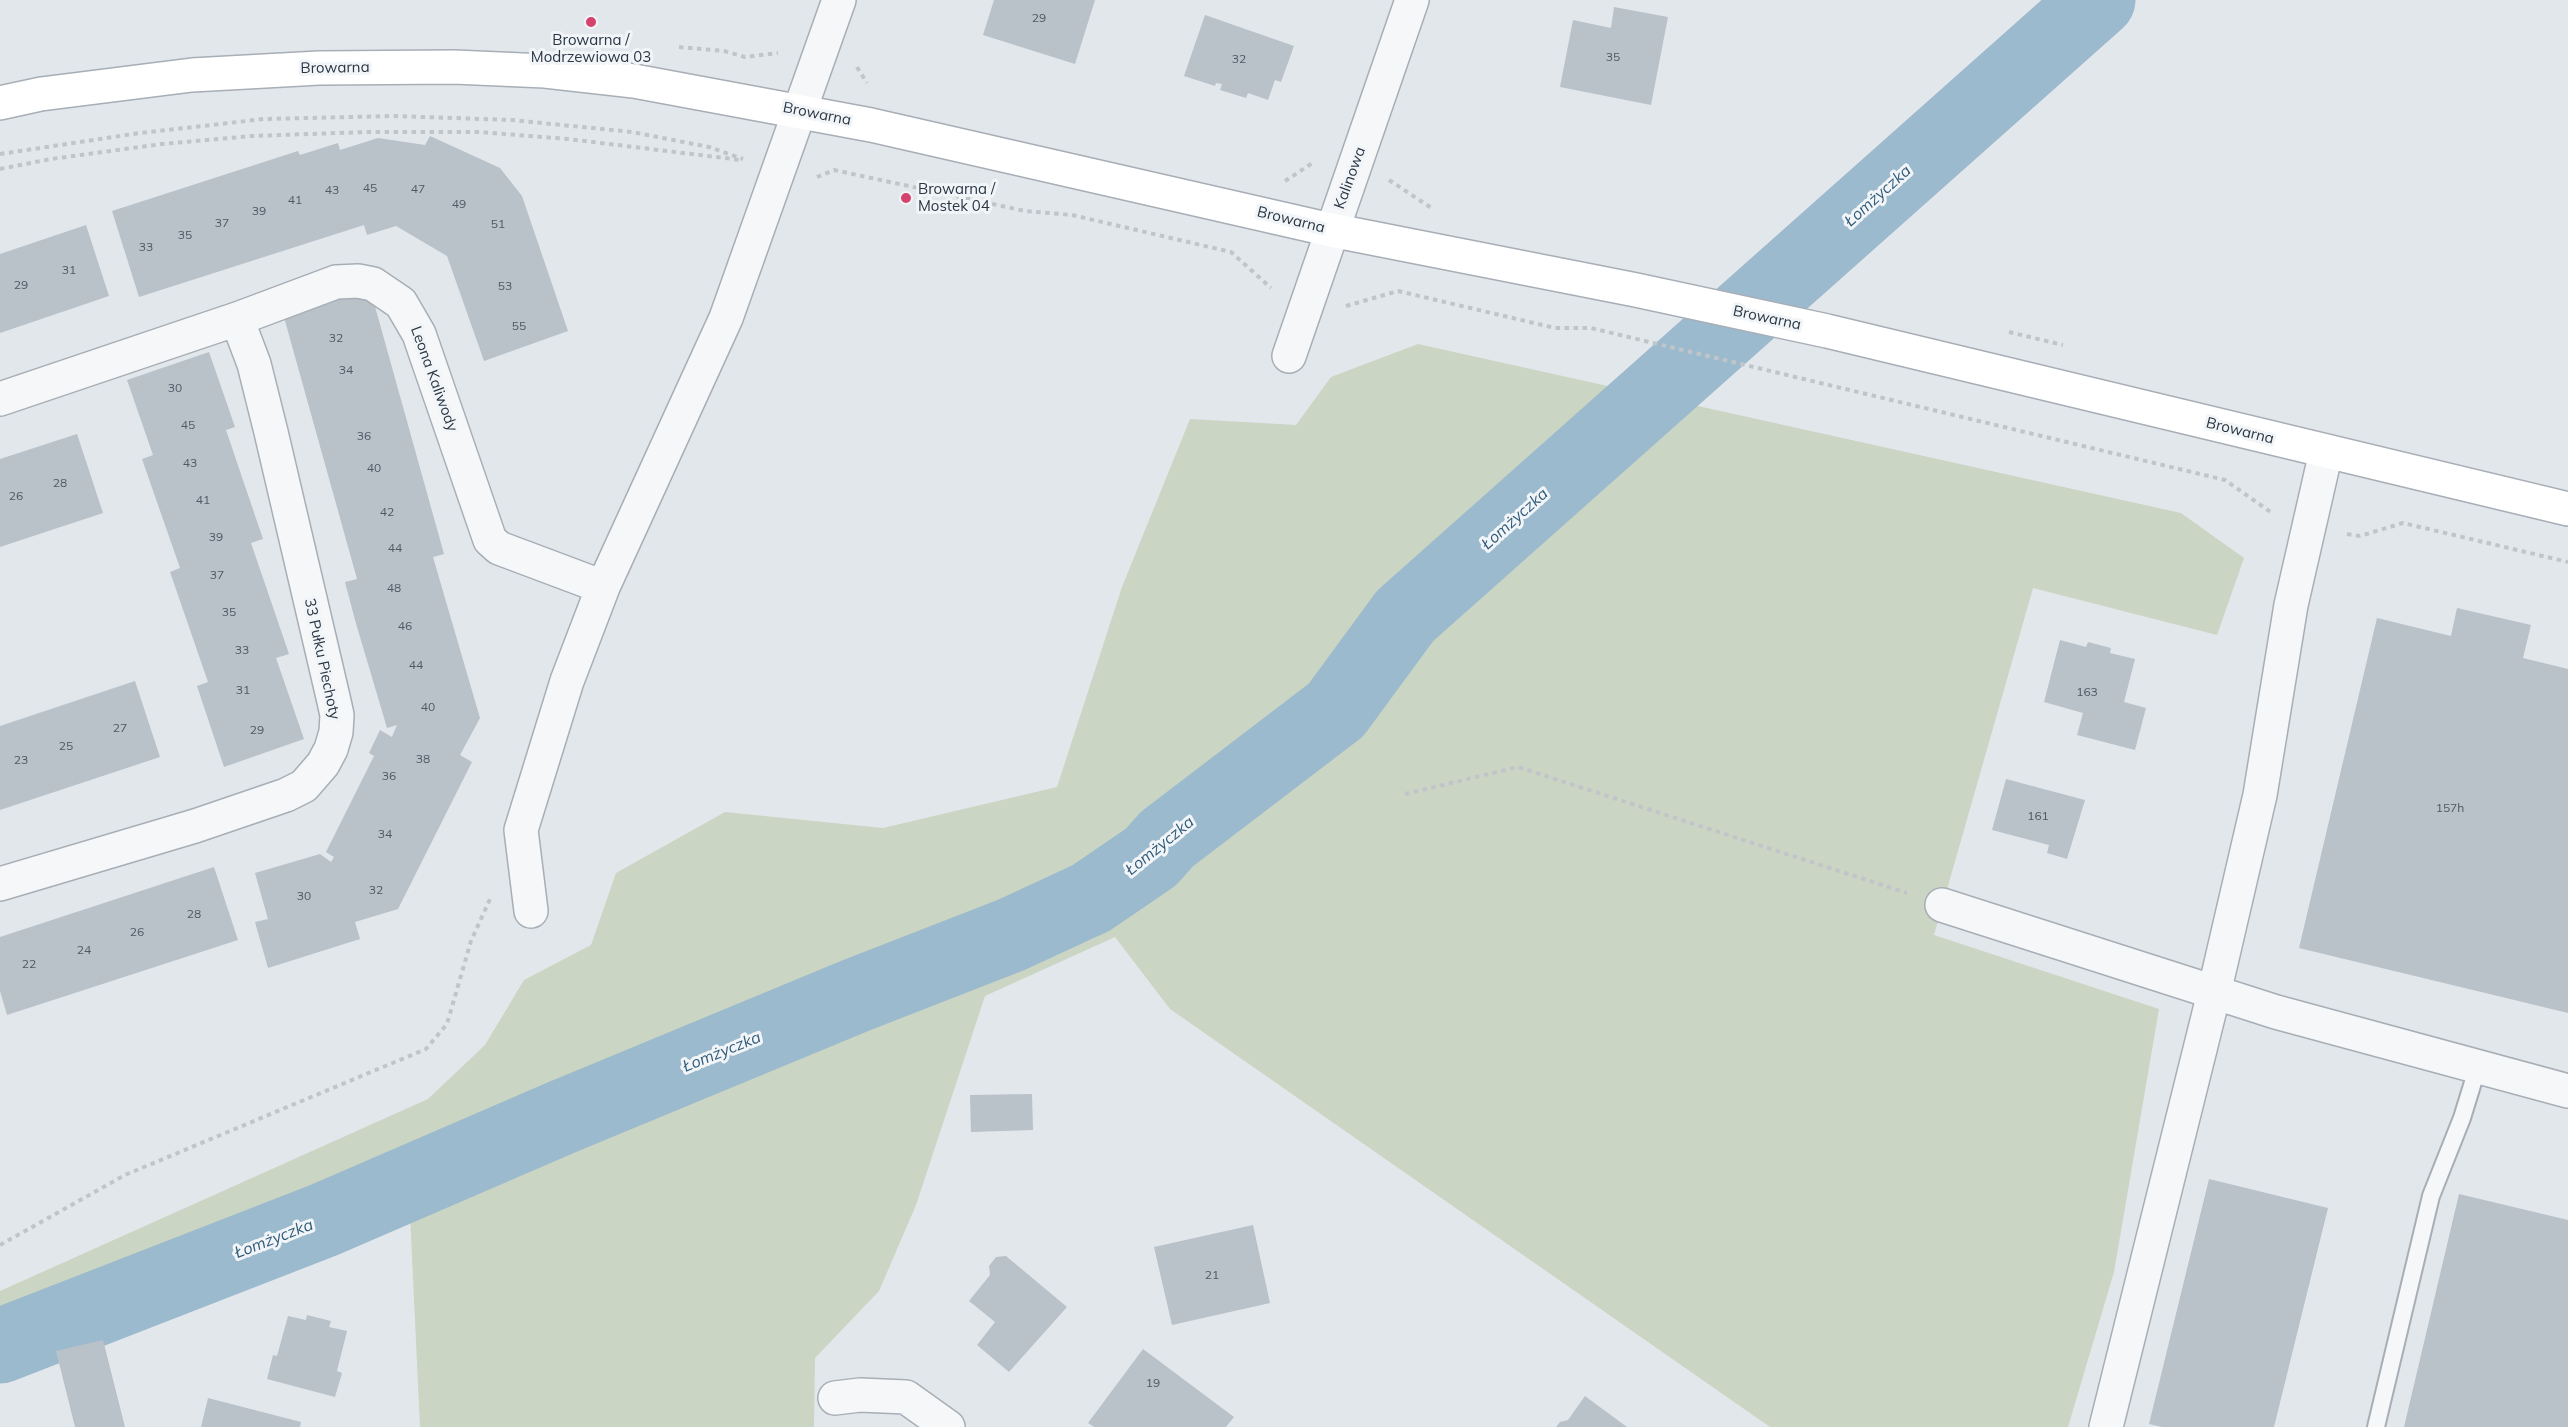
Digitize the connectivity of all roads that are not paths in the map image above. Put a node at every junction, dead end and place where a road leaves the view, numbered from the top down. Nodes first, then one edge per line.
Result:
1 (838, 0) edge
2 (1412, 0) edge
3 (0, 103) edge
4 (800, 111) junction
5 (1331, 230) junction
6 (237, 319) junction
7 (1289, 356) dead end
8 (0, 399) edge
9 (2326, 452) junction
10 (2568, 510) edge
11 (603, 587) junction
12 (0, 884) edge
13 (1942, 904) road end
14 (531, 911) dead end
15 (2214, 993) junction
16 (2478, 1066) junction
17 (2568, 1090) edge
18 (836, 1398) dead end
19 (948, 1427) edge
20 (2106, 1427) edge
21 (2376, 1427) edge

1 - 4 street
2 - 5 street, Kalinowa
3 - 4 street, Browarna
4 - 5 street, Browarna
4 - 11 street
5 - 7 street, Kalinowa
5 - 9 street, Browarna
6 - 8 street, Leona Kaliwody
6 - 11 street, Leona Kaliwody
6 - 12 street, 33 Pułku Piechoty
9 - 10 street, Browarna
9 - 15 street
11 - 14 street
13 - 15 street
15 - 16 street
15 - 20 street
16 - 17 street
16 - 21 lane
18 - 19 street

